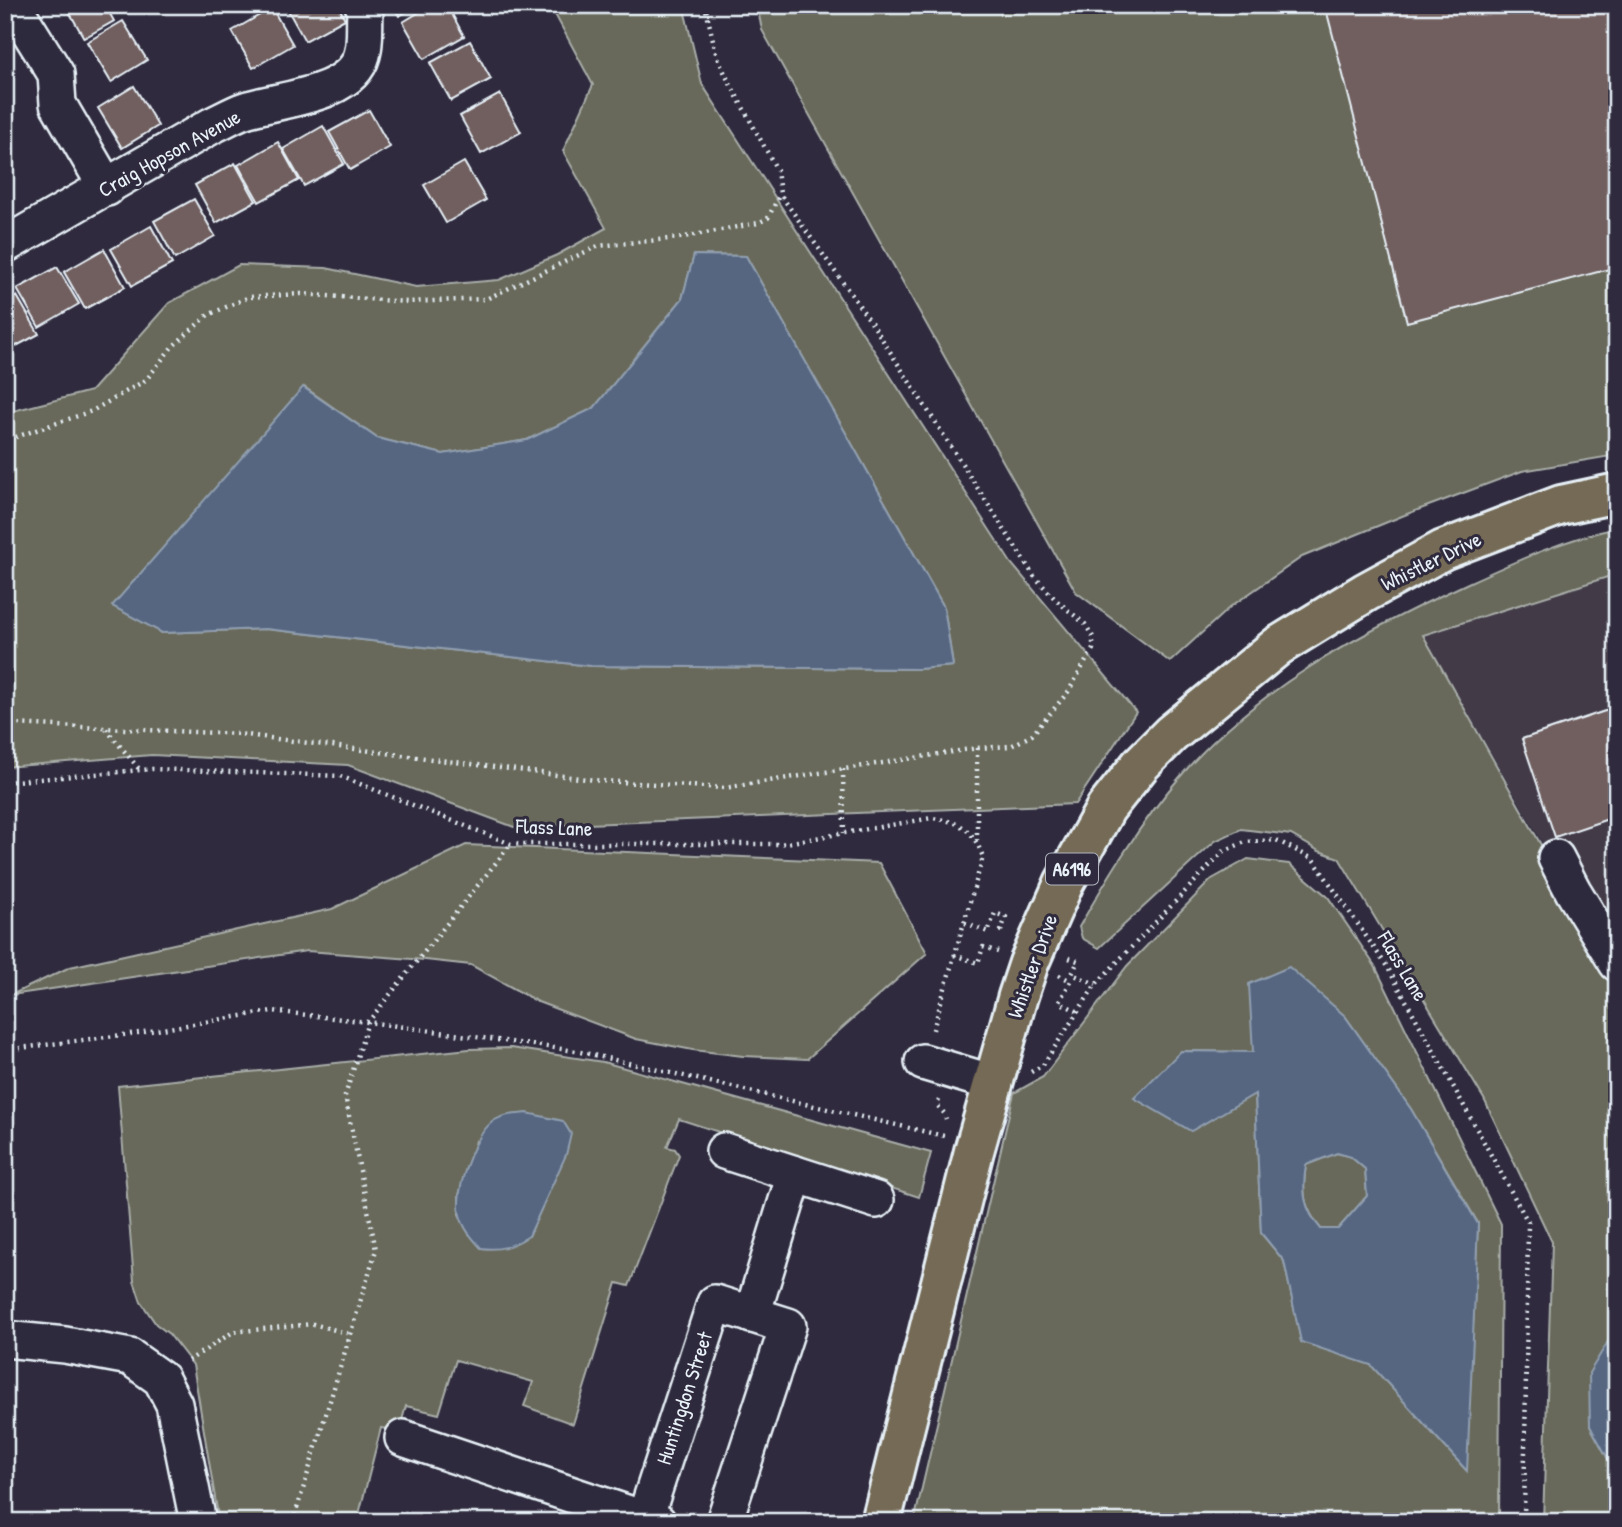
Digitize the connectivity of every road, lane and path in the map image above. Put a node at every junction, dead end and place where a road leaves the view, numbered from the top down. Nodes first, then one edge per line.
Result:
1 (13, 5) edge
2 (363, 5) edge
3 (705, 5) edge
4 (107, 188) junction
5 (780, 194) junction
6 (5, 245) edge
7 (5, 446) edge
8 (1617, 493) edge
9 (5, 721) edge
10 (106, 728) junction
11 (977, 748) junction
12 (843, 769) junction
13 (140, 770) junction
14 (5, 782) edge
15 (844, 833) junction
16 (977, 841) junction
17 (511, 844) junction
18 (1556, 858) dead end
19 (965, 923) junction
20 (1015, 937) dead end
21 (1008, 955) dead end
22 (954, 956) junction
23 (1068, 957) dead end
24 (1617, 963) edge
25 (1049, 970) dead end
26 (1096, 984) junction
27 (1077, 1011) junction
28 (368, 1022) junction
29 (5, 1050) edge
30 (923, 1062) joint
31 (995, 1076) junction
32 (948, 1137) dead end
33 (724, 1151) dead end
34 (795, 1174) junction
35 (876, 1200) dead end
36 (752, 1315) junction
37 (351, 1334) junction
38 (5, 1339) edge
39 (160, 1379) junction
40 (403, 1438) dead end
41 (652, 1520) edge
42 (198, 1522) edge
43 (293, 1522) edge
44 (724, 1522) edge
45 (881, 1522) edge
46 (1524, 1522) edge

1 - 4 street
2 - 4 street, Craig Hopson Avenue
3 - 5 path
4 - 6 street, Craig Hopson Avenue
5 - 7 path
5 - 11 path
8 - 31 main road, Whistler Drive / A6196
9 - 10 path
10 - 12 path
10 - 13 path
11 - 12 path
11 - 16 path
12 - 15 path
13 - 14 path, Flass Lane
13 - 17 path, Flass Lane
15 - 16 path, Flass Lane
15 - 17 path, Flass Lane
16 - 19 path
17 - 28 path
18 - 24 street
19 - 20 path
19 - 22 path
21 - 22 path
22 - 30 path
23 - 26 path
25 - 27 path
26 - 27 path, Flass Lane
26 - 46 path, Flass Lane
27 - 31 path, Flass Lane
28 - 29 path
28 - 32 path
28 - 37 path
30 - 31 street
31 - 45 main road, Whistler Drive / A6196
33 - 34 street
34 - 35 street
34 - 36 street
36 - 41 street, Huntingdon Street
36 - 44 street, Huntingdon Street
37 - 39 path
37 - 43 path
38 - 39 street
39 - 42 street
40 - 41 street

